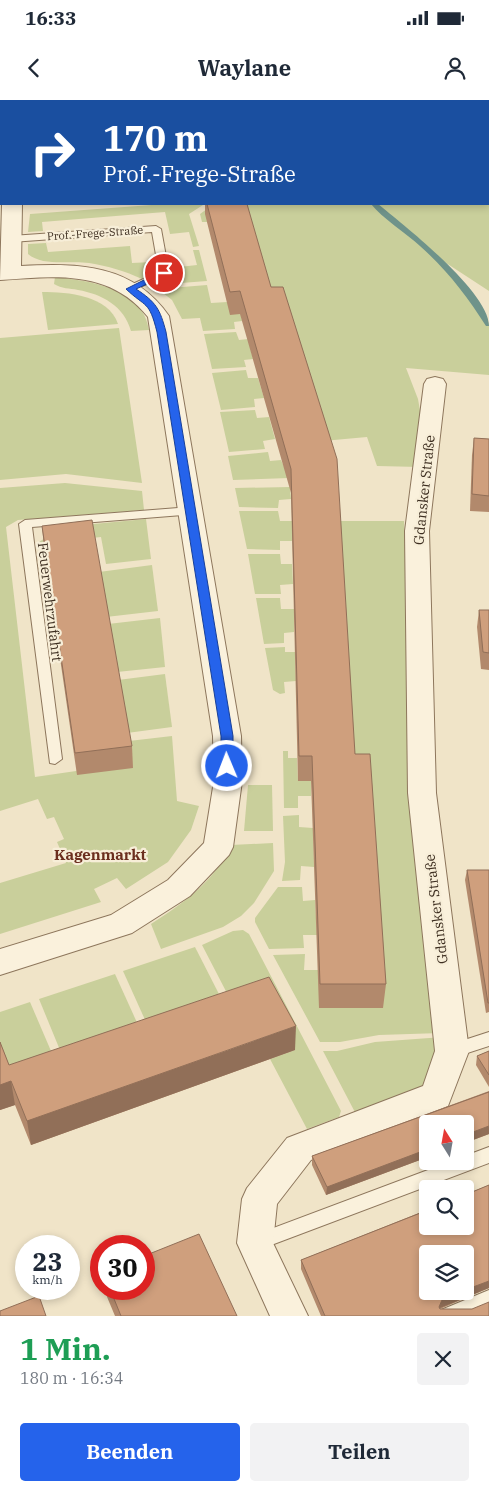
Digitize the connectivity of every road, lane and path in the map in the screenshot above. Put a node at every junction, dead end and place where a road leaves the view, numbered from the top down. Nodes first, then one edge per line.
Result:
1 (12, 205) edge
2 (11, 239) junction
3 (5, 273) edge
4 (130, 289) junction
5 (435, 384) dead end
6 (191, 511) junction
7 (55, 760) dead end
8 (0, 962) edge
9 (489, 1039) edge
10 (452, 1051) junction
11 (489, 1155) edge
12 (255, 1243) junction
13 (489, 1299) edge
14 (289, 1316) edge
15 (448, 1316) edge

1 - 2 street
2 - 3 street
2 - 4 lane, Prof.-Frege-Straße
3 - 4 street
4 - 6 street
5 - 10 street, Gdansker Straße
6 - 7 lane, Feuerwehrzufahrt
6 - 8 street
9 - 10 lane
10 - 12 street, Gdansker Straße
11 - 12 lane
12 - 14 street
13 - 15 lane

